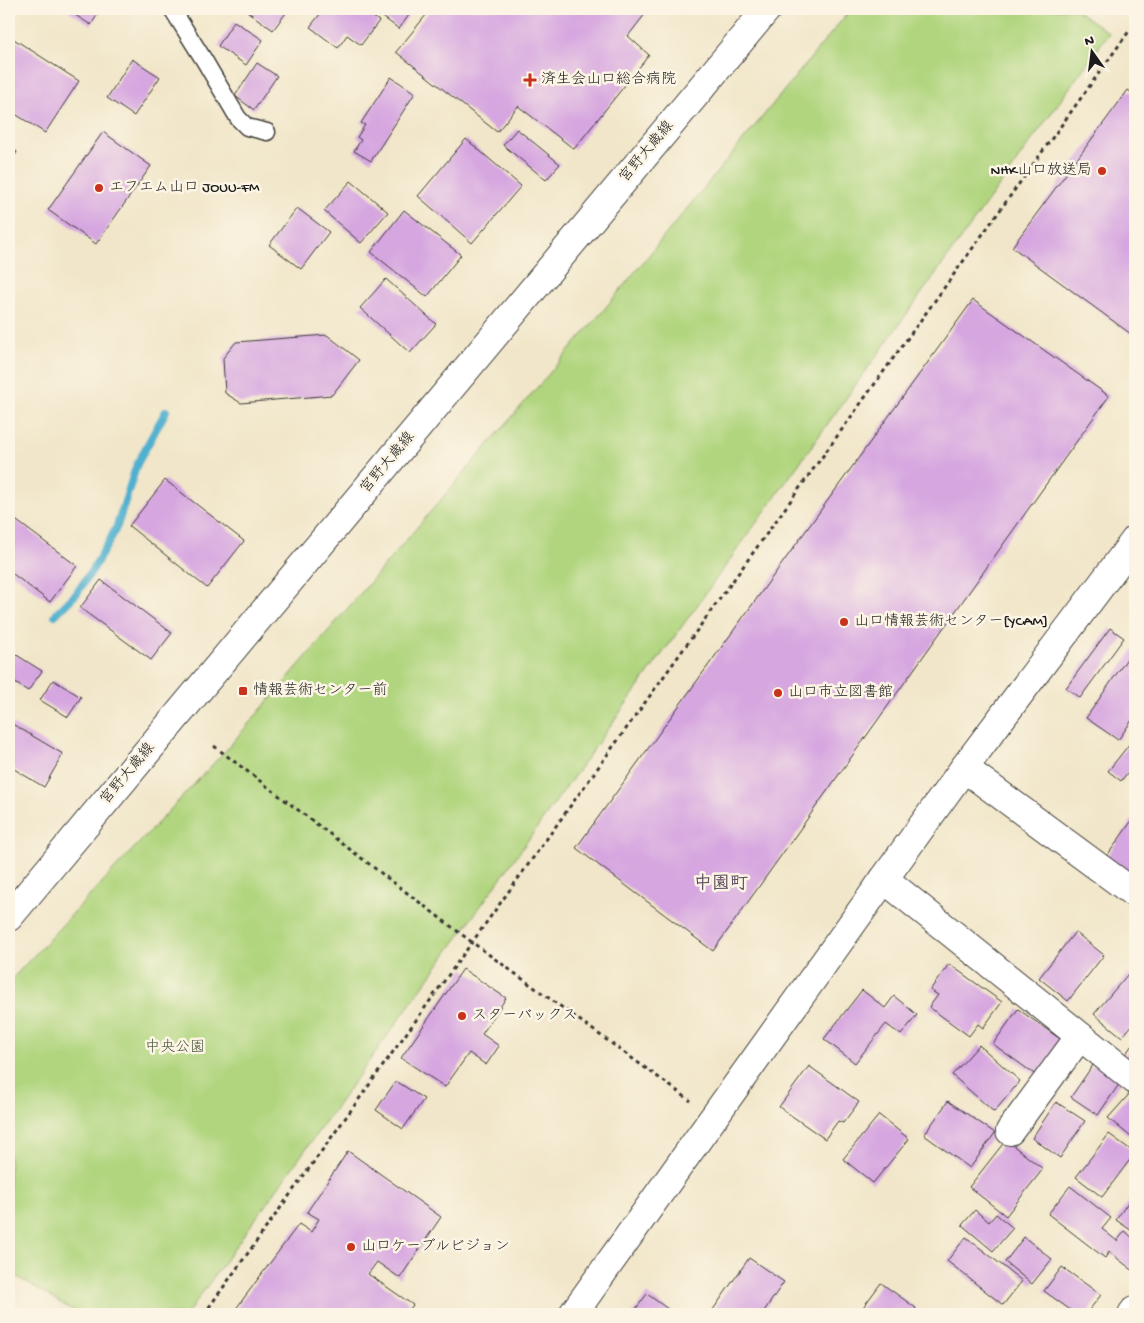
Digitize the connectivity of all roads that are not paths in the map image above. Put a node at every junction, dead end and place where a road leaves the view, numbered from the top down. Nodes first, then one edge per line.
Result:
1 (172, 9) edge
2 (767, 9) edge
3 (267, 132) dead end
4 (1135, 540) edge
5 (964, 768) junction
6 (884, 878) junction
7 (1135, 894) edge
8 (9, 917) edge
9 (1080, 1036) junction
10 (1135, 1080) edge
11 (1010, 1131) dead end
12 (1135, 1310) edge
13 (574, 1314) edge
14 (1132, 1314) edge

1 - 3 lane
2 - 8 street, 宮野大歳線
4 - 5 street
5 - 6 street
5 - 7 street
6 - 9 street
6 - 13 street
9 - 10 street
9 - 11 street
12 - 14 street

